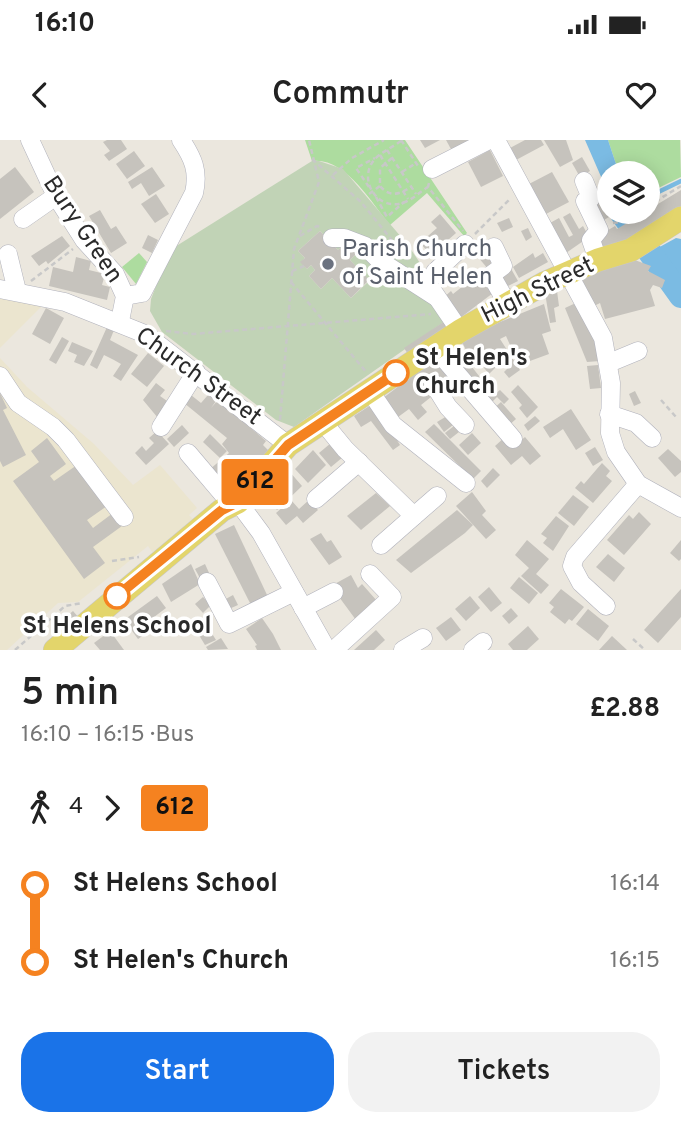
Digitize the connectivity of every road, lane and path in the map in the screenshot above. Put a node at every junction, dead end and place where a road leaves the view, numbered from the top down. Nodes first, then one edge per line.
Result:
1 (30, 140) edge
2 (181, 140) edge
3 (309, 140) edge
4 (384, 140) edge
5 (489, 140) edge
6 (496, 140) edge
7 (401, 141) edge
8 (387, 150) junction
9 (380, 155) junction
10 (375, 158) junction
11 (392, 158) junction
12 (312, 159) junction
13 (385, 163) junction
14 (424, 166) junction
15 (402, 172) junction
16 (333, 175) junction
17 (584, 181) dead end
18 (380, 186) junction
19 (681, 186) edge
20 (369, 187) junction
21 (411, 187) junction
22 (428, 187) junction
23 (523, 188) junction
24 (403, 192) junction
25 (370, 193) junction
26 (416, 195) junction
27 (56, 196) junction
28 (376, 197) junction
29 (660, 198) edge
30 (408, 200) junction
31 (404, 202) junction
32 (23, 219) dead end
33 (674, 223) edge
34 (616, 224) edge
35 (599, 230) junction
36 (300, 236) junction
37 (332, 238) joint
38 (467, 239) junction
39 (84, 240) junction
40 (494, 247) dead end
41 (8, 254) dead end
42 (598, 260) junction
43 (304, 266) dead end
44 (292, 271) junction
45 (569, 272) junction
46 (291, 282) junction
47 (15, 288) edge
48 (432, 290) junction
49 (125, 296) junction
50 (507, 303) junction
51 (120, 321) junction
52 (453, 321) junction
53 (324, 323) junction
54 (286, 325) junction
55 (156, 328) dead end
56 (638, 351) dead end
57 (609, 363) junction
58 (426, 365) junction
59 (196, 372) junction
60 (0, 376) edge
61 (373, 388) junction
62 (661, 400) dead end
63 (609, 414) junction
64 (676, 417) dead end
65 (322, 421) junction
66 (279, 423) dead end
67 (465, 425) dead end
68 (161, 427) dead end
69 (652, 438) dead end
70 (513, 439) dead end
71 (288, 445) junction
72 (188, 453) dead end
73 (359, 463) junction
74 (466, 483) dead end
75 (638, 484) junction
76 (437, 496) dead end
77 (316, 499) dead end
78 (235, 504) junction
79 (681, 508) edge
80 (414, 516) junction
81 (124, 517) dead end
82 (381, 545) dead end
83 (112, 561) dead end
84 (143, 563) dead end
85 (370, 573) dead end
86 (208, 582) dead end
87 (294, 592) junction
88 (334, 592) dead end
89 (65, 606) dead end
90 (606, 606) dead end
91 (303, 608) junction
92 (423, 638) dead end
93 (633, 639) dead end
94 (324, 648) edge
95 (15, 650) edge
96 (55, 650) edge
97 (403, 650) edge
98 (645, 650) edge

1 - 27 street, Bury Green
2 - 49 street
3 - 12 path
4 - 16 path
5 - 14 street
6 - 23 street
7 - 8 path
7 - 14 path
8 - 9 path
8 - 11 path
9 - 10 path
9 - 13 path
10 - 20 path
10 - 20 path
11 - 13 path
11 - 15 path
12 - 16 path
12 - 36 path
13 - 18 path
13 - 24 path
14 - 15 path
14 - 22 path
15 - 21 path
16 - 48 path
17 - 35 street
18 - 24 path
18 - 25 path
19 - 29 path
20 - 25 path
21 - 24 path
21 - 26 path
22 - 26 path
22 - 38 path
23 - 38 path
23 - 45 street
24 - 30 path
25 - 28 path
26 - 30 path
27 - 32 street
27 - 39 street, Bury Green
28 - 31 path
28 - 31 path
30 - 31 path
33 - 42 main road, High Street
34 - 35 path
35 - 42 street
36 - 37 path
36 - 44 path
37 - 48 street
38 - 48 street
39 - 47 path
39 - 49 street, Bury Green
40 - 50 street
41 - 47 street
42 - 45 main road, High Street
43 - 44 path
44 - 46 path
45 - 50 main road, High Street
45 - 57 street
46 - 53 path
46 - 54 path
47 - 51 street, Church Street
48 - 52 street
49 - 51 street, Bury Green
50 - 52 main road, High Street
51 - 59 street, Church Street
52 - 53 path
52 - 58 main road, High Street
53 - 54 path
53 - 61 path
54 - 55 path
54 - 66 path
56 - 57 street
57 - 63 street
58 - 61 main road, High Street
58 - 67 street
58 - 70 street
59 - 68 street
59 - 71 street, Church Street
60 - 81 street
61 - 65 main road, High Street
61 - 74 street
62 - 64 path
63 - 69 street
63 - 75 street
65 - 71 main road, High Street
65 - 73 street
71 - 78 main road, High Street
72 - 78 street
73 - 77 street
73 - 80 street
75 - 79 street
75 - 90 street
76 - 80 street
78 - 87 street
78 - 96 main road, High Street
80 - 82 street
83 - 84 path
85 - 94 street
86 - 87 street
87 - 91 street
88 - 91 street
89 - 95 path
91 - 94 street
92 - 97 street
93 - 98 path

